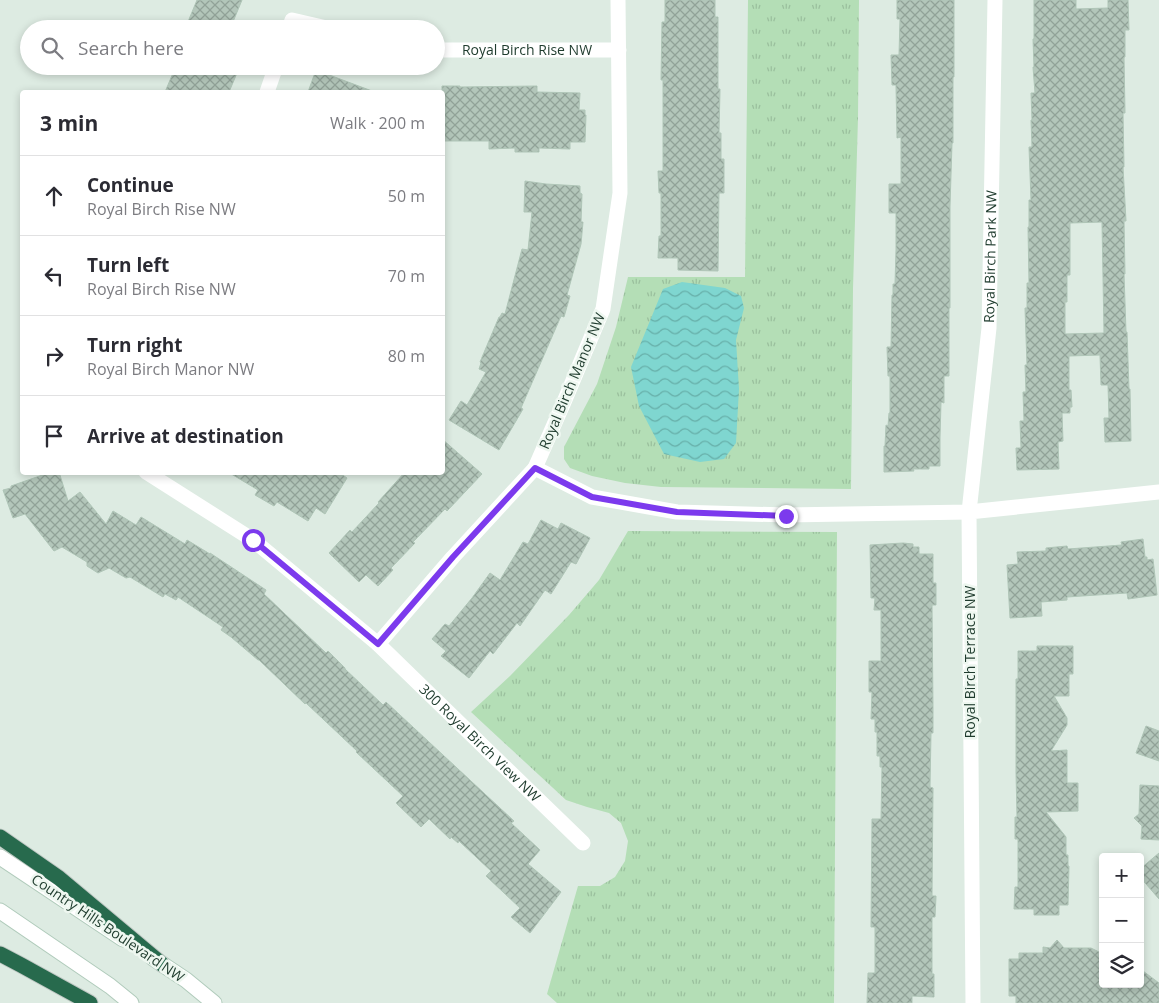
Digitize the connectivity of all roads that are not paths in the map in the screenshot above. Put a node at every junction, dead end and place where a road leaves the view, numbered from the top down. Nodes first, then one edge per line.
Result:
1 (618, 0) edge
2 (995, 0) edge
3 (445, 50) edge
4 (619, 50) junction
5 (273, 75) edge
6 (268, 90) edge
7 (535, 468) junction
8 (151, 475) edge
9 (1159, 492) edge
10 (969, 512) junction
11 (378, 644) junction
12 (0, 837) edge
13 (583, 843) dead end
14 (0, 857) edge
15 (0, 911) edge
16 (0, 954) edge
17 (163, 965) junction
18 (90, 1003) edge
19 (131, 1003) edge
20 (214, 1003) edge
21 (973, 1003) edge

1 - 4 street, Royal Birch Manor NW
2 - 10 street, Royal Birch Park NW
3 - 4 street, Royal Birch Rise NW
4 - 7 street, Royal Birch Manor NW
5 - 6 street
7 - 10 street
7 - 11 street
8 - 11 street
9 - 10 street
10 - 21 street, Royal Birch Terrace NW
11 - 13 street, 300 Royal Birch View NW
12 - 17 highway
14 - 17 street, Country Hills Boulevard NW
15 - 19 street
16 - 18 highway
17 - 20 street, Country Hills Boulevard NW

